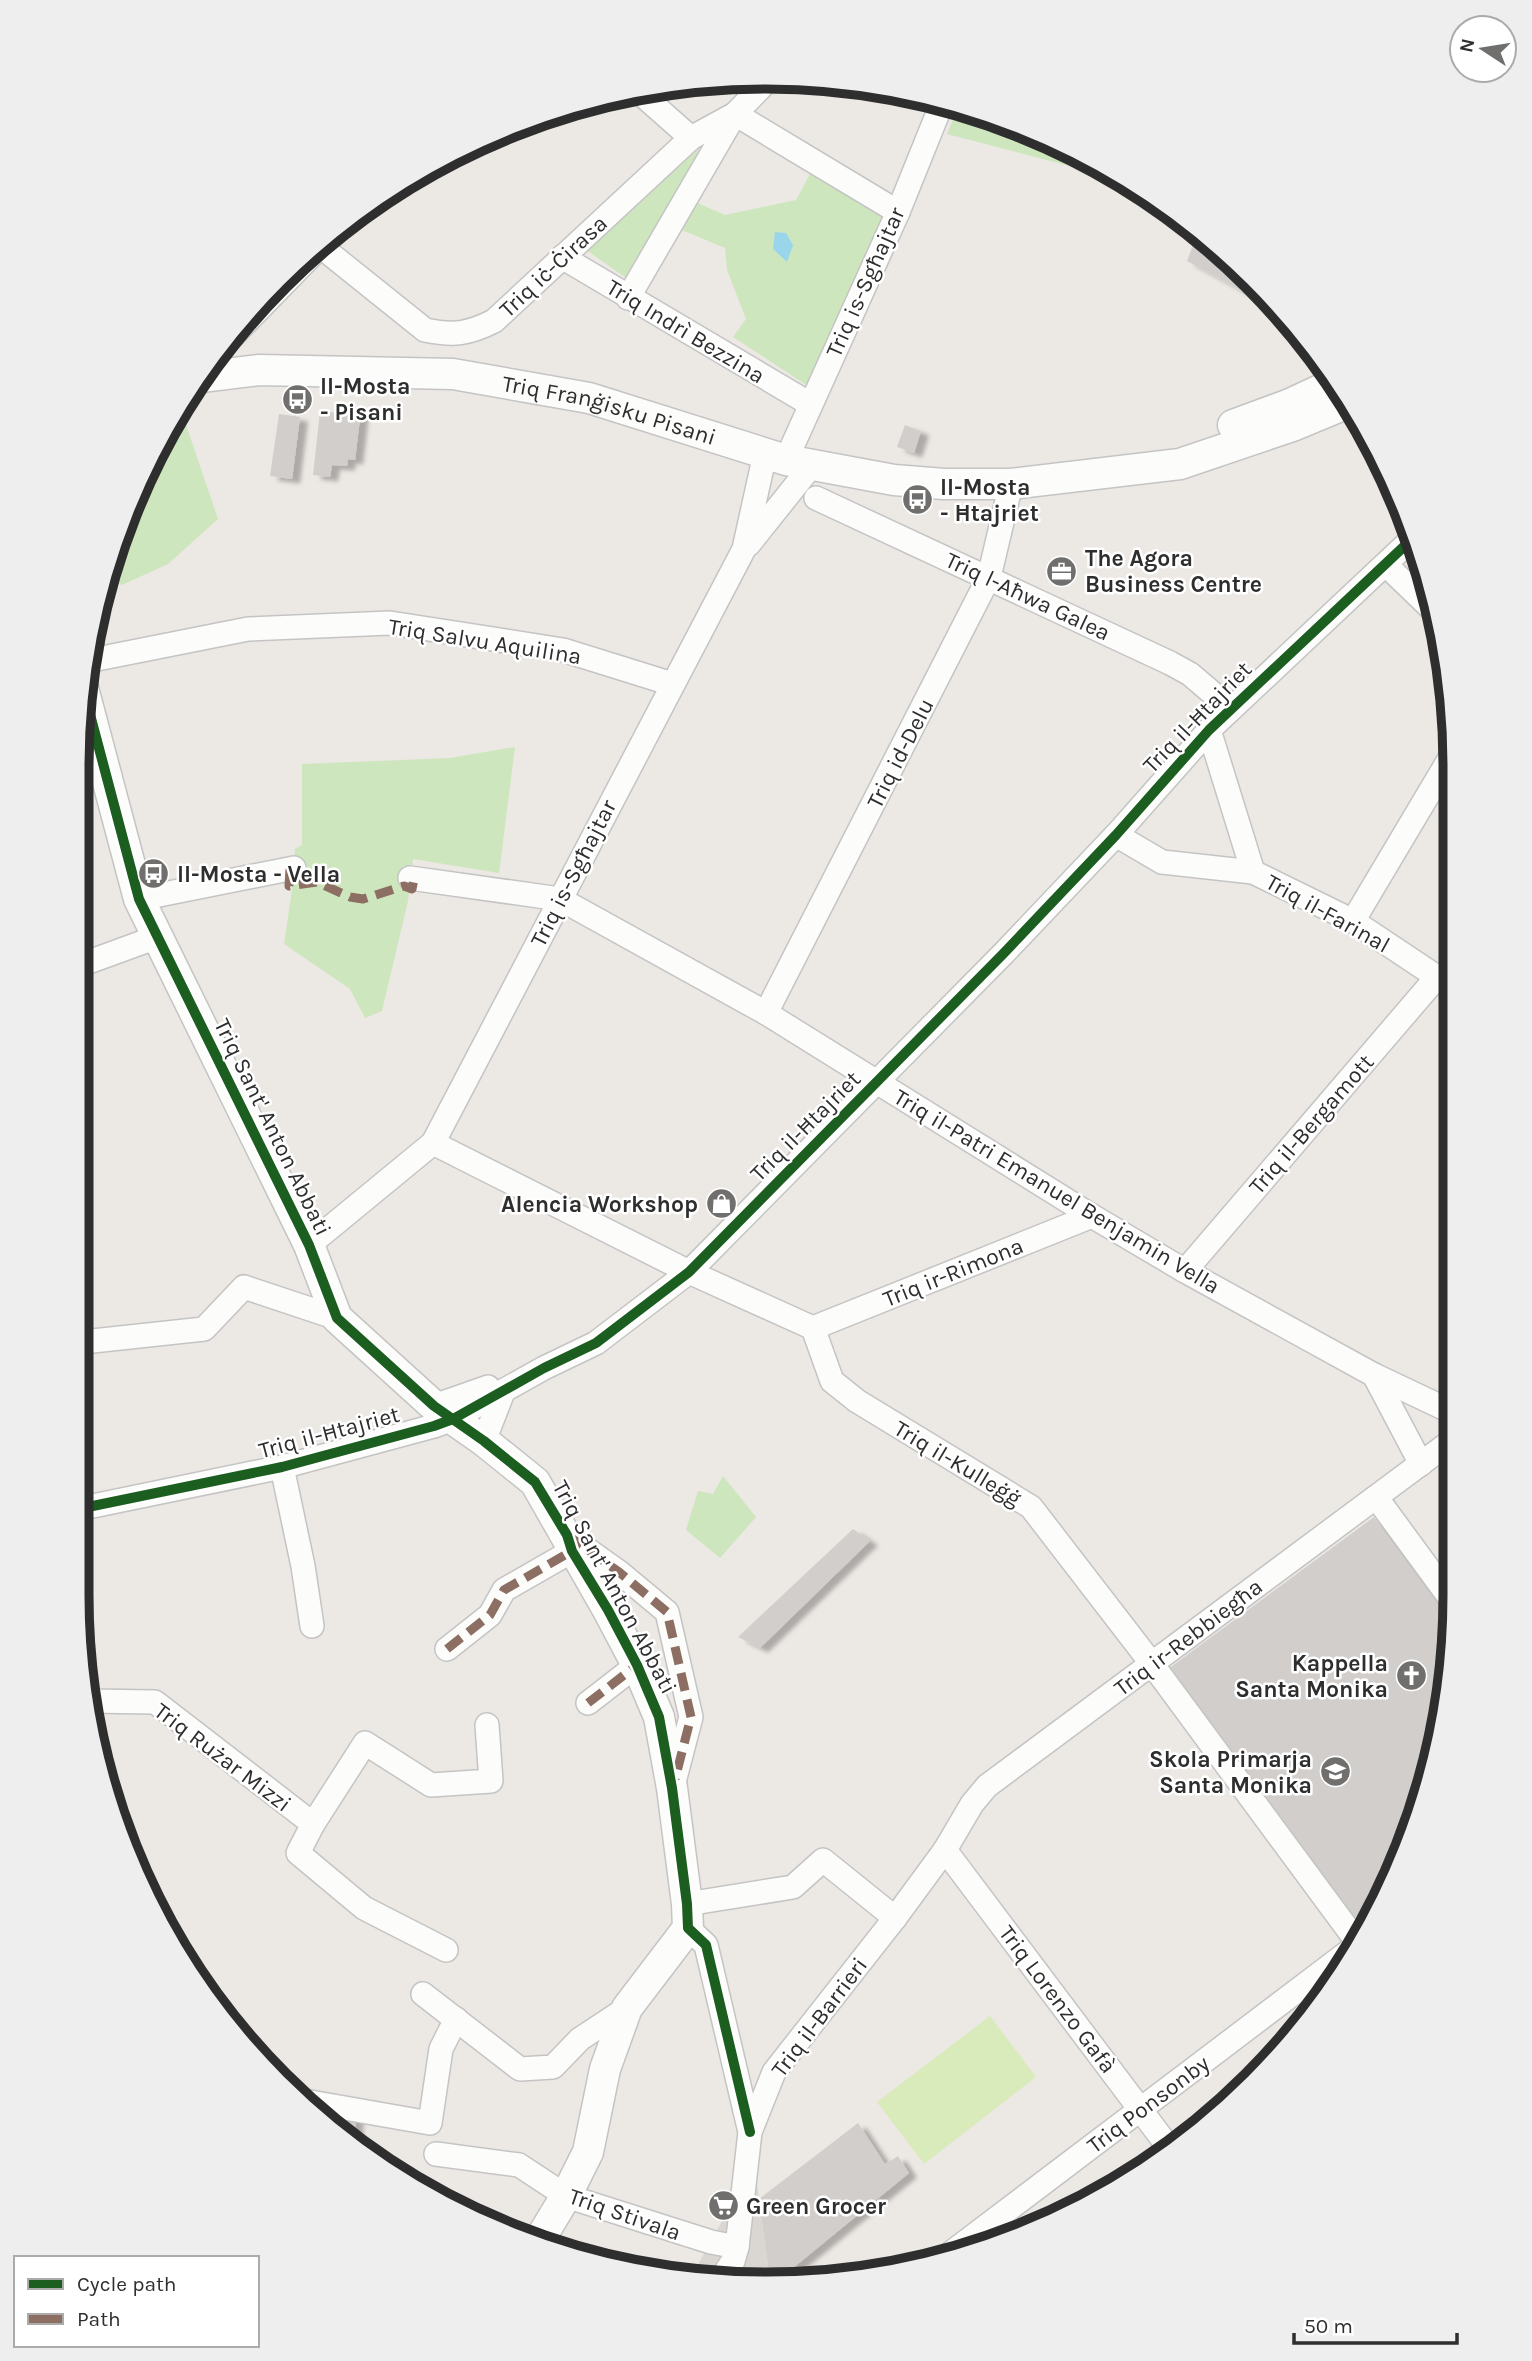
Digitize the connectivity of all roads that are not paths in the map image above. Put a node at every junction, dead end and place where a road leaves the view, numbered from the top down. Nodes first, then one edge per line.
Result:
1 (759, 89) edge
2 (648, 100) edge
3 (939, 111) edge
4 (735, 114) junction
5 (691, 138) junction
6 (898, 212) junction
7 (327, 251) edge
8 (562, 257) junction
9 (628, 298) junction
10 (214, 375) edge
11 (1327, 387) edge
12 (810, 404) junction
13 (1339, 407) edge
14 (788, 459) junction
15 (1130, 470) junction
16 (1011, 484) junction
17 (816, 498) dead end
18 (1406, 545) edge
19 (744, 549) junction
20 (1386, 565) junction
21 (989, 577) junction
22 (1422, 600) edge
23 (98, 659) edge
24 (672, 684) junction
25 (1230, 708) junction
26 (91, 719) edge
27 (1209, 730) junction
28 (1443, 770) edge
29 (1115, 835) junction
30 (294, 868) dead end
31 (1253, 872) junction
32 (410, 878) dead end
33 (139, 899) junction
34 (560, 899) junction
35 (1353, 921) junction
36 (157, 937) junction
37 (89, 962) edge
38 (1443, 982) edge
39 (1443, 985) edge
40 (766, 1013) junction
41 (877, 1083) junction
42 (433, 1143) junction
43 (1092, 1216) junction
44 (309, 1245) junction
45 (1185, 1271) junction
46 (690, 1272) junction
47 (337, 1318) junction
48 (813, 1328) junction
49 (89, 1341) edge
50 (544, 1368) junction
51 (1374, 1376) junction
52 (503, 1391) junction
53 (1443, 1408) edge
54 (444, 1412) junction
55 (484, 1441) junction
56 (1443, 1447) edge
57 (1421, 1464) junction
58 (282, 1467) junction
59 (1376, 1497) junction
60 (89, 1507) edge
61 (569, 1543) junction
62 (1443, 1588) edge
63 (312, 1626) dead end
64 (447, 1649) dead end
65 (1152, 1664) junction
66 (637, 1665) junction
67 (98, 1701) edge
68 (588, 1703) dead end
69 (487, 1726) dead end
70 (672, 1788) junction
71 (313, 1824) junction
72 (945, 1850) junction
73 (687, 1916) junction
74 (895, 1918) junction
75 (1351, 1935) edge
76 (446, 1950) dead end
77 (1335, 1961) edge
78 (423, 1994) dead end
79 (627, 2008) junction
80 (456, 2019) junction
81 (320, 2104) edge
82 (1141, 2110) junction
83 (750, 2132) junction
84 (1165, 2142) edge
85 (436, 2154) dead end
86 (566, 2196) junction
87 (543, 2234) edge
88 (967, 2241) edge
89 (736, 2263) edge

1 - 4 street, Triq iċ-Ċirasa
2 - 5 street
3 - 6 street, Triq is-Sgħajtar
4 - 5 street, Triq iċ-Ċirasa
4 - 6 street
4 - 9 street
5 - 8 street, Triq iċ-Ċirasa
6 - 12 street, Triq is-Sgħajtar
7 - 8 street, Triq iċ-Ċirasa
8 - 9 street, Triq Indrì Bezzina
9 - 12 street, Triq Indrì Bezzina
10 - 14 street, Triq Franġisku Pisani
11 - 15 street
12 - 14 street, Triq is-Sgħajtar
13 - 15 street, Triq Franġisku Pisani
14 - 16 street, Triq Franġisku Pisani
14 - 19 street, Triq is-Sgħajtar
14 - 19 street
15 - 16 street, Triq Franġisku Pisani
16 - 21 street, Triq id-Delu
17 - 21 street, Triq l-Aħwa Galea
18 - 20 street, Triq il-Ħtajriet
19 - 24 street, Triq is-Sgħajtar
20 - 22 street
20 - 25 street, Triq il-Ħtajriet
21 - 25 street, Triq l-Aħwa Galea
21 - 40 street, Triq id-Delu
23 - 24 street, Triq Salvu Aquilina
24 - 34 street, Triq is-Sgħajtar
25 - 27 street, Triq il-Ħtajriet
26 - 33 street, Triq Sant' Anton Abbati
27 - 29 street, Triq il-Ħtajriet
27 - 31 street
28 - 35 street
29 - 31 street, Triq il-Farinal
29 - 41 street, Triq il-Ħtajriet
30 - 33 street
31 - 35 street, Triq il-Farinal
32 - 34 street
33 - 36 street, Triq Sant' Anton Abbati
34 - 40 street, Triq il-Patri Emanuel Benjamin Vella
34 - 42 street, Triq is-Sgħajtar
35 - 38 street, Triq il-Farinal
36 - 37 street
36 - 44 street, Triq Sant' Anton Abbati
39 - 45 street, Triq il-Bergamott
40 - 41 street, Triq il-Patri Emanuel Benjamin Vella
41 - 43 street, Triq il-Patri Emanuel Benjamin Vella
41 - 46 street, Triq il-Ħtajriet
42 - 44 street, Triq is-Sgħajtar
42 - 46 street
43 - 45 street, Triq il-Patri Emanuel Benjamin Vella
43 - 48 street, Triq ir-Rimona
44 - 47 street, Triq Sant' Anton Abbati
45 - 51 street, Triq il-Patri Emanuel Benjamin Vella
46 - 48 street
46 - 50 street, Triq il-Ħtajriet
47 - 49 street
47 - 54 street, Triq Sant' Anton Abbati
48 - 65 street, Triq il-Kulleġġ
50 - 52 street, Triq il-Ħtajriet
50 - 54 street, Triq il-Ħtajriet
51 - 53 street, Triq il-Patri Emanuel Benjamin Vella
51 - 57 street
52 - 54 street, Triq il-Ħtajriet
52 - 55 street
54 - 55 street, Triq Sant' Anton Abbati
54 - 58 street, Triq il-Ħtajriet
55 - 61 street, Triq Sant' Anton Abbati
56 - 57 street, Triq ir-Rebbiegħa
57 - 59 street, Triq ir-Rebbiegħa
58 - 60 street, Triq il-Ħtajriet
58 - 63 street
59 - 62 street
59 - 65 street, Triq ir-Rebbiegħa
61 - 64 street
61 - 66 street, Triq Sant' Anton Abbati
61 - 70 street, Triq Sant' Anton Abbati
65 - 72 street, Triq ir-Rebbiegħa
65 - 75 street, Triq il-Kulleġġ
66 - 68 street
66 - 70 street, Triq Sant' Anton Abbati
67 - 71 street, Triq Rużar Mizzi
69 - 71 street, Triq Rużar Mizzi
70 - 73 street, Triq Sant' Anton Abbati
71 - 76 street, Triq Rużar Mizzi
72 - 74 street, Triq il-Barrieri
72 - 82 street, Triq Lorenzo Gafà
73 - 74 street
73 - 79 street
73 - 83 street, Triq Sant' Anton Abbati
74 - 83 street, Triq il-Barrieri
77 - 82 street, Triq Ponsonby
78 - 80 street
79 - 80 street
79 - 86 street
80 - 81 street
82 - 84 street, Triq Lorenzo Gafà
82 - 88 street, Triq Ponsonby
83 - 89 street, Triq il-Barrieri
85 - 86 street, Triq Stivala
86 - 87 street
86 - 89 street, Triq Stivala

